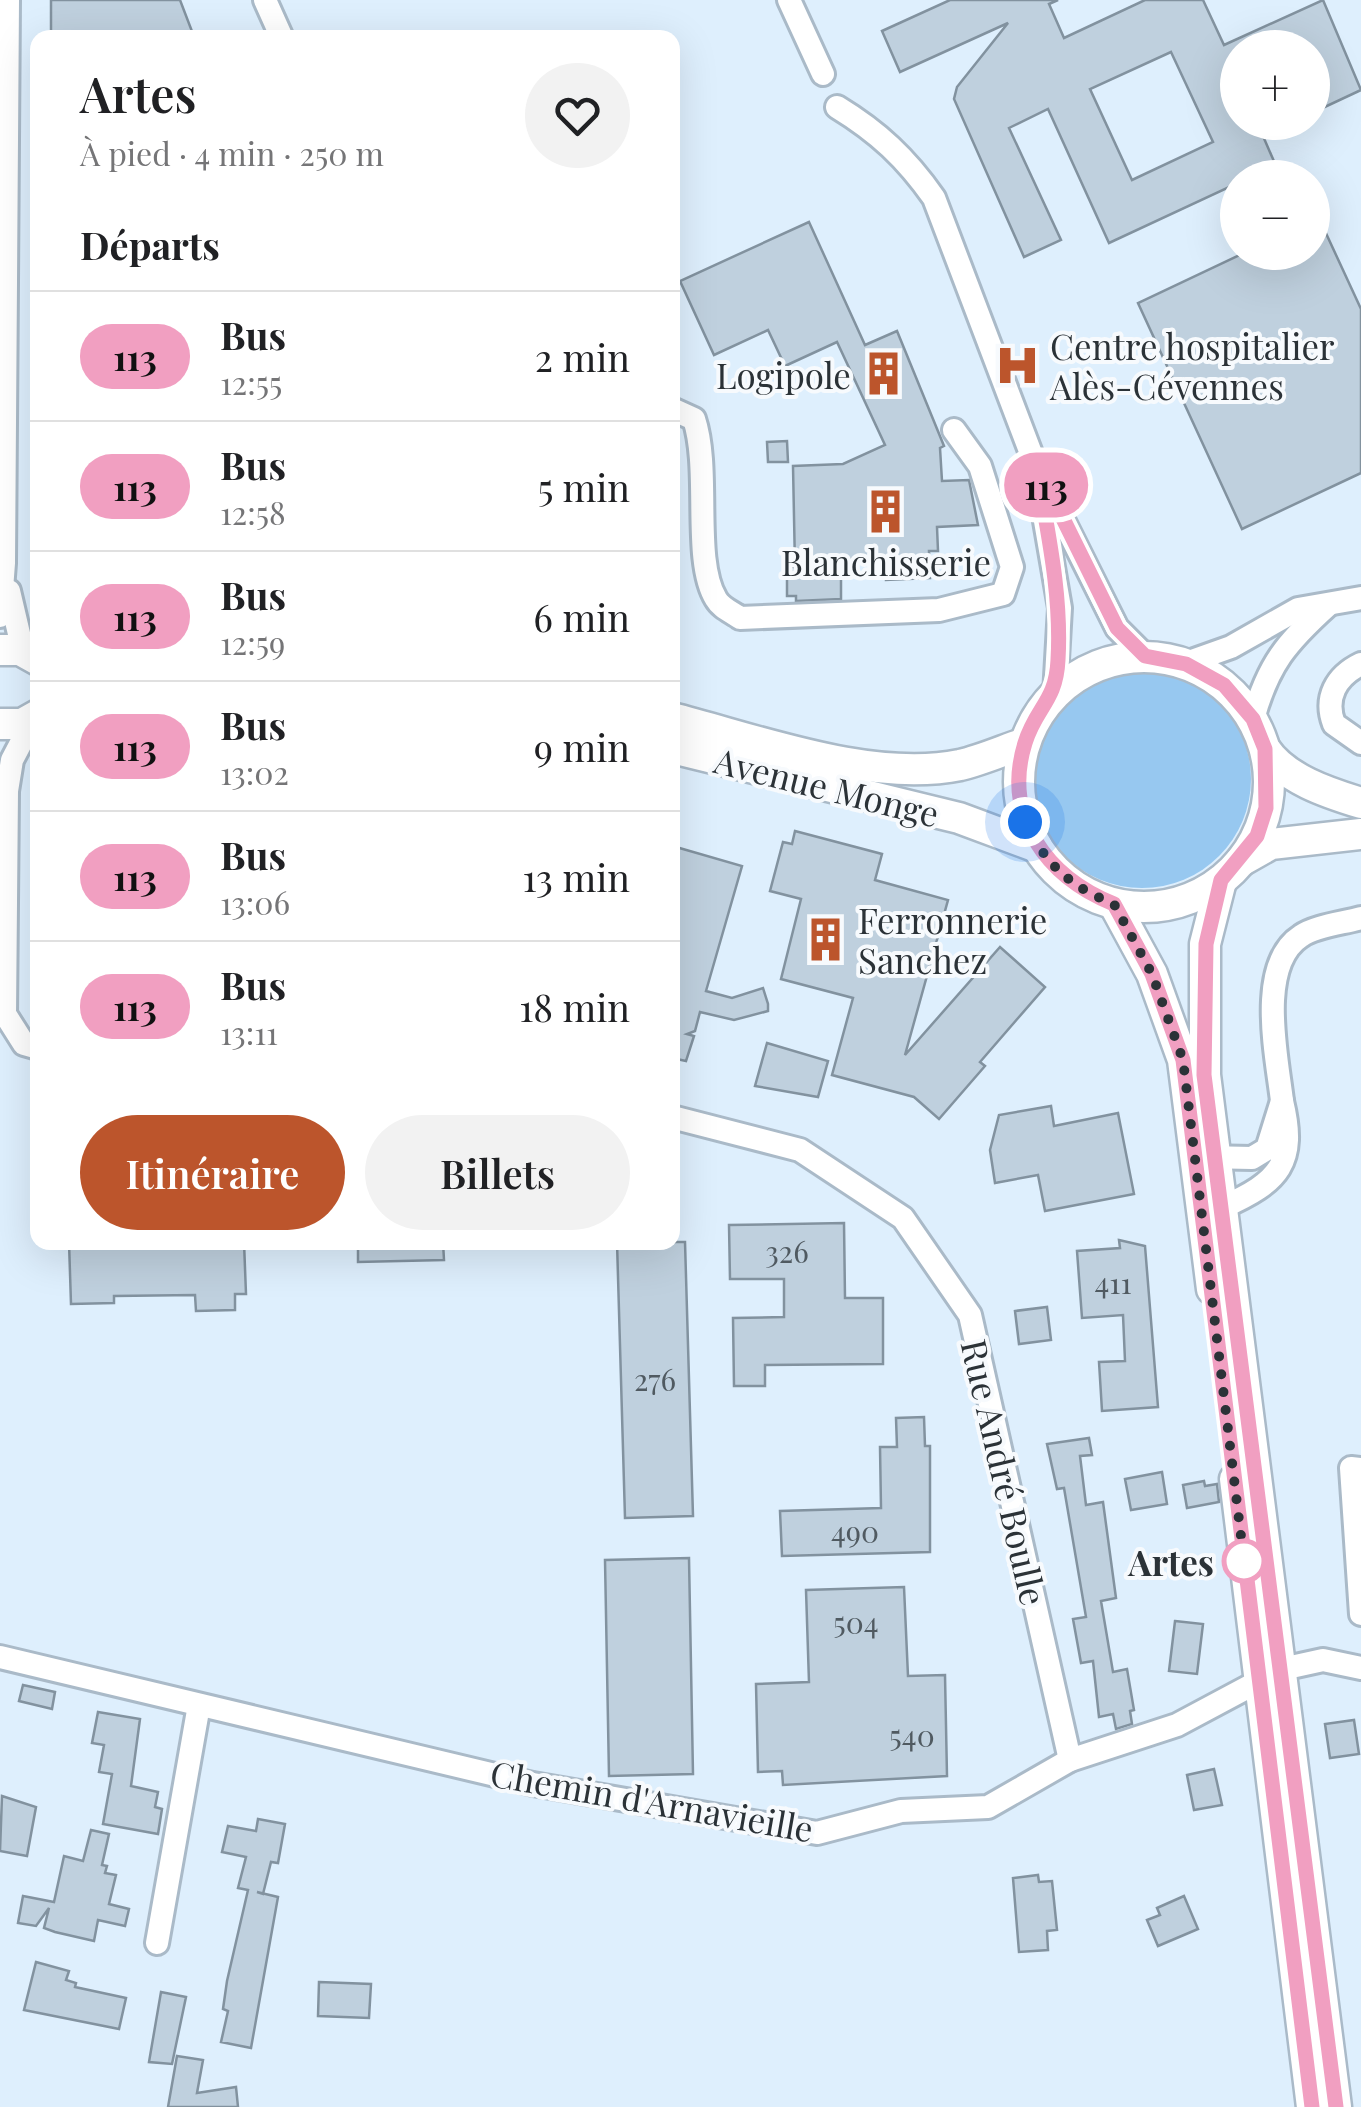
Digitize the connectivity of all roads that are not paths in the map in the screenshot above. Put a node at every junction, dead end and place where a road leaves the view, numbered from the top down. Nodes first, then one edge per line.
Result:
1 (8, 0) edge
2 (264, 0) edge
3 (789, 0) edge
4 (278, 30) edge
5 (823, 74) dead end
6 (837, 106) dead end
7 (680, 413) edge
8 (954, 430) dead end
9 (1036, 464) junction
10 (4, 563) junction
11 (1361, 598) edge
12 (1328, 605) junction
13 (0, 616) edge
14 (23, 655) edge
15 (1145, 656) junction
16 (1186, 664) junction
17 (1361, 664) edge
18 (1361, 674) edge
19 (1055, 694) junction
20 (1253, 719) junction
21 (30, 720) edge
22 (680, 720) edge
23 (0, 724) edge
24 (1361, 727) edge
25 (30, 728) edge
26 (1025, 743) junction
27 (1361, 743) edge
28 (1265, 749) junction
29 (680, 750) edge
30 (0, 757) edge
31 (7, 791) junction
32 (1361, 803) edge
33 (1361, 834) edge
34 (1037, 847) junction
35 (1231, 871) junction
36 (1114, 904) junction
37 (1361, 918) edge
38 (30, 1045) edge
39 (30, 1046) edge
40 (0, 1054) edge
41 (1282, 1101) junction
42 (680, 1119) edge
43 (1206, 1157) junction
44 (1224, 1206) junction
45 (1361, 1469) edge
46 (1361, 1614) edge
47 (0, 1657) edge
48 (1361, 1668) edge
49 (1275, 1680) junction
50 (200, 1705) junction
51 (1070, 1760) junction
52 (158, 1943) dead end
53 (1312, 2107) edge
54 (1336, 2107) edge

1 - 10 street
2 - 4 street
3 - 5 street
6 - 9 street
7 - 8 street
9 - 15 street
9 - 19 street
10 - 13 street
10 - 14 street
11 - 12 street
12 - 16 street
12 - 20 street
15 - 16 main road
15 - 19 main road
16 - 20 main road
17 - 27 street
18 - 24 street
19 - 26 main road
20 - 28 main road
21 - 23 main road
22 - 26 main road, Avenue Monge
25 - 31 street
26 - 34 main road
28 - 32 main road
28 - 35 main road
29 - 34 main road, Avenue Monge
30 - 31 street
31 - 38 street
33 - 35 main road
34 - 36 main road
35 - 36 main road
35 - 43 main road
36 - 43 main road
37 - 41 street
39 - 40 street
41 - 43 street
41 - 44 street
42 - 51 street, Rue André Boulle
43 - 44 main road
43 - 49 main road
44 - 49 main road
45 - 46 street
47 - 50 street, Chemin d'Arnavieille
48 - 49 street, Chemin d'Arnavieille
49 - 51 street, Chemin d'Arnavieille
49 - 53 main road
49 - 54 main road
50 - 51 street, Chemin d'Arnavieille
50 - 52 street

